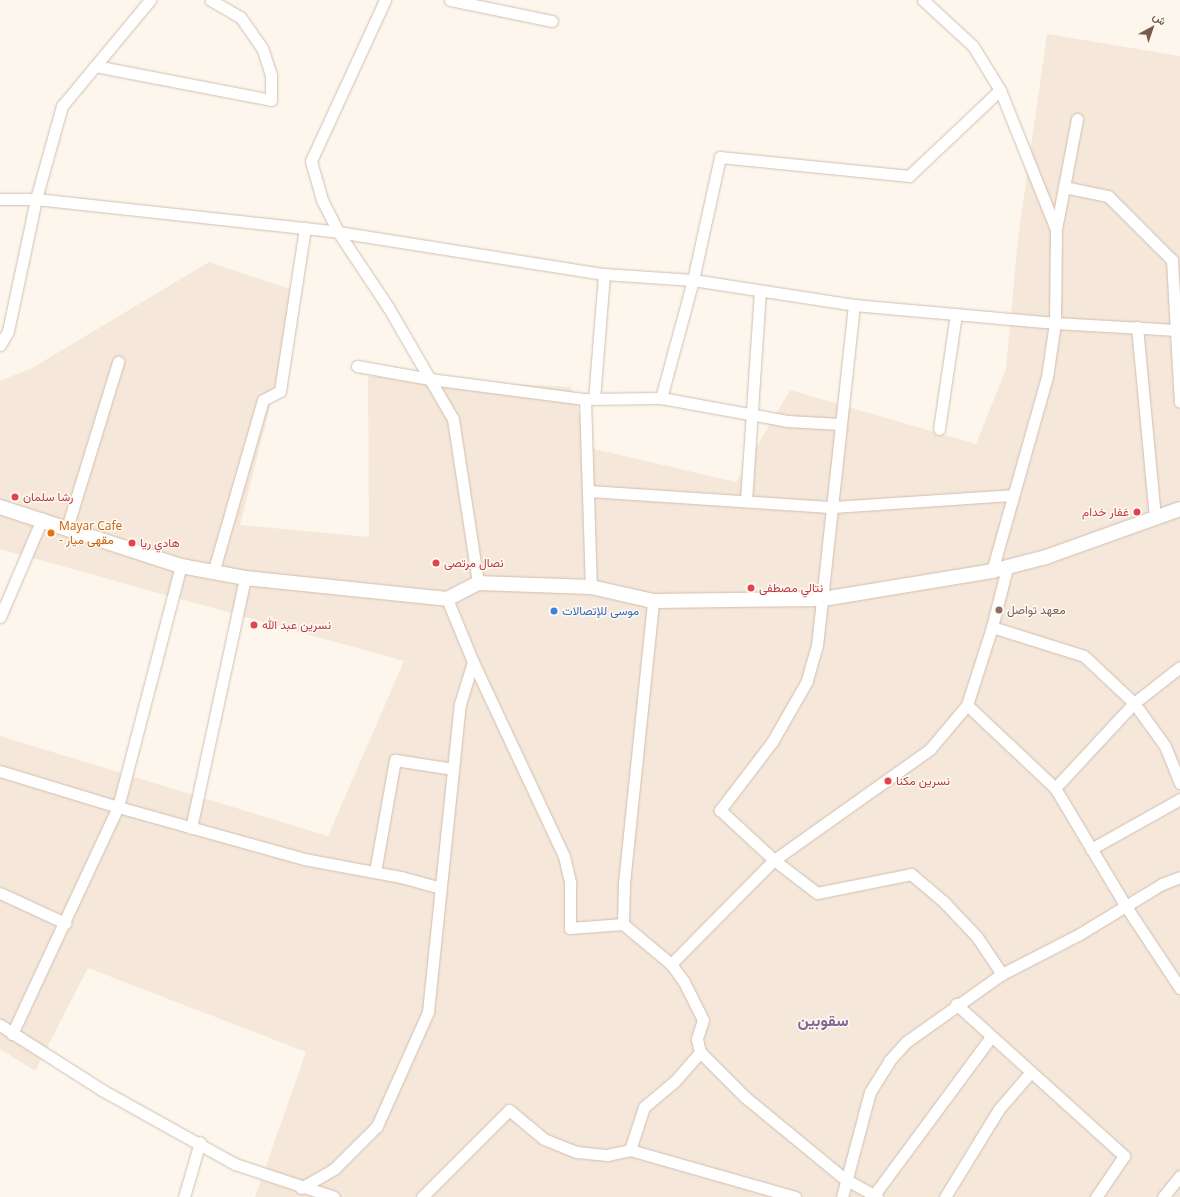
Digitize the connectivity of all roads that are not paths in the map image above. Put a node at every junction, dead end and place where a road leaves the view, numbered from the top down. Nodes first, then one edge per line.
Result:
1 (150, 0) edge
2 (210, 0) edge
3 (385, 0) edge
4 (450, 0) edge
5 (923, 0) edge
6 (552, 21) dead end
7 (94, 66) junction
8 (1000, 90) junction
9 (1077, 119) dead end
10 (1064, 187) junction
11 (0, 199) edge
12 (36, 199) junction
13 (305, 228) junction
14 (1056, 229) junction
15 (338, 232) junction
16 (604, 274) junction
17 (693, 280) junction
18 (760, 290) junction
19 (854, 305) junction
20 (1178, 309) edge
21 (956, 314) junction
22 (1054, 323) junction
23 (1137, 327) junction
24 (4, 330) edge
25 (1177, 330) junction
26 (0, 345) edge
27 (118, 362) dead end
28 (357, 366) dead end
29 (430, 379) junction
30 (661, 398) junction
31 (590, 399) junction
32 (1180, 402) edge
33 (752, 415) junction
34 (840, 424) junction
35 (939, 429) dead end
36 (589, 490) junction
37 (1012, 495) junction
38 (746, 501) junction
39 (0, 506) edge
40 (833, 507) junction
41 (1180, 509) edge
42 (1155, 518) junction
43 (42, 519) junction
44 (67, 528) junction
45 (181, 566) junction
46 (1006, 568) junction
47 (992, 570) junction
48 (213, 573) junction
49 (245, 578) junction
50 (478, 583) junction
51 (590, 586) junction
52 (446, 599) junction
53 (823, 599) junction
54 (653, 601) junction
55 (0, 617) edge
56 (992, 627) junction
57 (473, 662) junction
58 (1180, 667) edge
59 (1134, 702) junction
60 (967, 705) junction
61 (453, 769) junction
62 (0, 771) edge
63 (1180, 783) edge
64 (1055, 788) junction
65 (1180, 799) edge
66 (118, 808) junction
67 (191, 828) junction
68 (1091, 849) junction
69 (774, 860) junction
70 (375, 872) junction
71 (1180, 877) edge
72 (441, 888) junction
73 (0, 893) edge
74 (1125, 905) junction
75 (65, 923) junction
76 (623, 924) junction
77 (671, 964) junction
78 (1002, 974) junction
79 (1180, 988) edge
80 (956, 1004) junction
81 (0, 1025) edge
82 (12, 1034) junction
83 (991, 1037) junction
84 (700, 1052) junction
85 (1030, 1073) junction
86 (200, 1142) junction
87 (630, 1150) junction
88 (1180, 1176) edge
89 (845, 1179) junction
90 (302, 1188) junction
91 (876, 1196) edge
92 (184, 1197) edge
93 (334, 1197) edge
94 (422, 1197) edge
95 (795, 1197) edge
96 (842, 1197) edge
97 (945, 1197) edge
98 (1096, 1197) edge
99 (1163, 1197) edge

1 - 7 street
2 - 7 street
3 - 15 street
4 - 6 street
5 - 8 street
7 - 12 street
8 - 14 street
8 - 17 street
9 - 10 street
10 - 14 street
10 - 20 street
11 - 12 street
12 - 13 street
12 - 24 street
13 - 15 street
13 - 48 street
14 - 22 street
15 - 16 street
15 - 29 street
16 - 17 street
16 - 31 street
17 - 18 street
17 - 30 street
18 - 19 street
18 - 33 street
19 - 21 street
19 - 34 street
20 - 25 street
21 - 22 street
21 - 35 street
22 - 23 street
22 - 37 street
23 - 25 street
23 - 42 street
24 - 26 street
25 - 32 street
27 - 44 street
28 - 29 street
29 - 31 street
29 - 50 street
30 - 31 street
30 - 33 street
31 - 36 street
33 - 34 street
33 - 38 street
34 - 40 street
36 - 38 street
36 - 51 street
37 - 40 street
37 - 47 street
38 - 40 street
39 - 43 street
40 - 53 street
41 - 42 street
42 - 46 street
43 - 44 street
43 - 55 street
44 - 45 street
45 - 48 street
45 - 66 street
46 - 47 street
46 - 56 street
47 - 53 street
48 - 49 street
49 - 52 street
49 - 67 street
50 - 51 street
50 - 52 street
51 - 54 street
52 - 57 street
53 - 54 street
53 - 69 street
54 - 76 street
56 - 59 street
56 - 60 street
57 - 61 street
57 - 76 street
58 - 59 street
59 - 63 street
59 - 64 street
60 - 64 street
60 - 69 street
61 - 70 street
61 - 72 street
62 - 66 street
64 - 68 street
65 - 68 street
66 - 67 street
66 - 75 street
67 - 70 street
68 - 74 street
69 - 77 street
69 - 78 street
70 - 72 street
71 - 74 street
72 - 90 street
73 - 75 street
74 - 78 street
74 - 79 street
75 - 82 street
76 - 77 street
77 - 84 street
78 - 80 street
80 - 83 street
80 - 89 street
81 - 82 street
82 - 86 street
83 - 85 street
83 - 91 street
84 - 87 street
84 - 89 street
85 - 97 street
85 - 98 street
86 - 90 street
86 - 92 street
87 - 94 street
87 - 95 street
88 - 99 street
89 - 91 street
89 - 96 street
90 - 93 street

